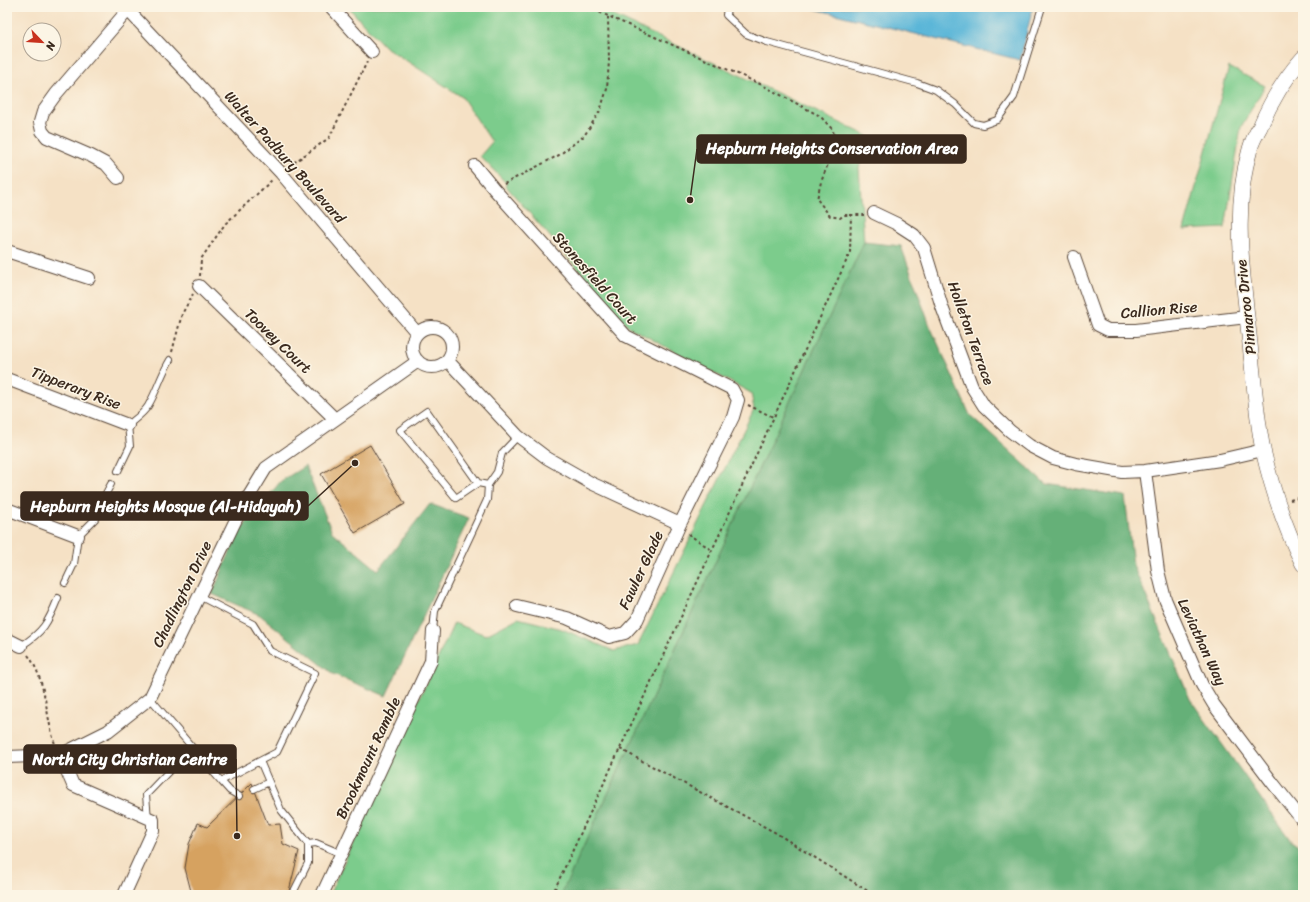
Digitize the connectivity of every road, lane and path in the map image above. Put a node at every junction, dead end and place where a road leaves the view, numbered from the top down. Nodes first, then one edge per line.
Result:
1 (331, 7) edge
2 (601, 7) edge
3 (727, 7) edge
4 (1042, 7) edge
5 (127, 9) edge
6 (608, 16) junction
7 (372, 52) joint
8 (1303, 58) edge
9 (475, 166) dead end
10 (280, 173) junction
11 (118, 178) dead end
12 (494, 190) junction
13 (874, 213) joint
14 (851, 214) junction
15 (7, 251) edge
16 (1074, 256) dead end
17 (89, 278) dead end
18 (199, 286) junction
19 (1247, 318) junction
20 (417, 333) junction
21 (170, 360) joint
22 (447, 360) junction
23 (418, 361) junction
24 (7, 379) edge
25 (738, 400) junction
26 (774, 417) junction
27 (335, 419) junction
28 (128, 425) junction
29 (518, 436) junction
30 (1263, 450) junction
31 (118, 471) dead end
32 (1144, 471) junction
33 (478, 483) junction
34 (111, 484) dead end
35 (488, 485) junction
36 (7, 509) edge
37 (680, 524) junction
38 (78, 536) junction
39 (712, 550) junction
40 (1303, 564) edge
41 (65, 583) dead end
42 (199, 596) junction
43 (58, 598) dead end
44 (517, 606) dead end
45 (433, 631) joint
46 (7, 639) edge
47 (21, 646) junction
48 (150, 698) junction
49 (192, 747) junction
50 (620, 749) junction
51 (60, 755) junction
52 (7, 757) edge
53 (260, 761) junction
54 (222, 781) junction
55 (269, 782) junction
56 (254, 789) dead end
57 (239, 796) dead end
58 (148, 818) junction
59 (1303, 821) edge
60 (308, 844) junction
61 (342, 854) junction
62 (124, 895) edge
63 (292, 895) edge
64 (322, 895) edge
65 (552, 895) edge
66 (874, 895) edge

1 - 7 street
2 - 6 path
3 - 4 lane
5 - 10 street, Walter Padbury Boulevard
5 - 11 street
6 - 12 path
6 - 14 path
7 - 10 path
8 - 19 street, Pinnaroo Drive
9 - 12 street, Stonesfield Court
10 - 18 path
10 - 20 street, Walter Padbury Boulevard
12 - 25 street, Stonesfield Court
13 - 14 path
13 - 32 street, Holleton Terrace
14 - 26 path
15 - 17 street
16 - 19 street, Callion Rise
18 - 21 path
18 - 27 street, Toovey Court
19 - 30 street, Pinnaroo Drive
20 - 22 street
20 - 23 street
21 - 28 lane, Tipperary Rise
22 - 23 street
22 - 29 street
23 - 27 street, Chadlington Drive
24 - 28 street, Tipperary Rise
25 - 26 path
25 - 37 street
26 - 39 path
27 - 42 street, Chadlington Drive
28 - 31 lane
29 - 35 lane
29 - 37 street
30 - 32 street, Holleton Terrace
30 - 40 street, Pinnaroo Drive
32 - 59 street, Leviathan Way
33 - 33 lane
33 - 35 lane
34 - 38 lane
35 - 45 lane
36 - 38 street
37 - 39 path
37 - 44 street, Fawler Glade
38 - 41 lane
39 - 50 path
42 - 48 street, Chadlington Drive
42 - 53 lane
43 - 47 lane
45 - 61 street, Brookmount Ramble
46 - 47 street
47 - 51 path
48 - 49 lane
48 - 51 street, Chadlington Drive
49 - 54 lane
49 - 58 lane
50 - 65 path
50 - 66 path
51 - 52 street
51 - 58 street
53 - 54 lane
53 - 55 lane
54 - 57 lane
55 - 56 lane
55 - 60 lane
58 - 62 street
60 - 61 lane
60 - 63 lane
61 - 64 street, Brookmount Ramble

